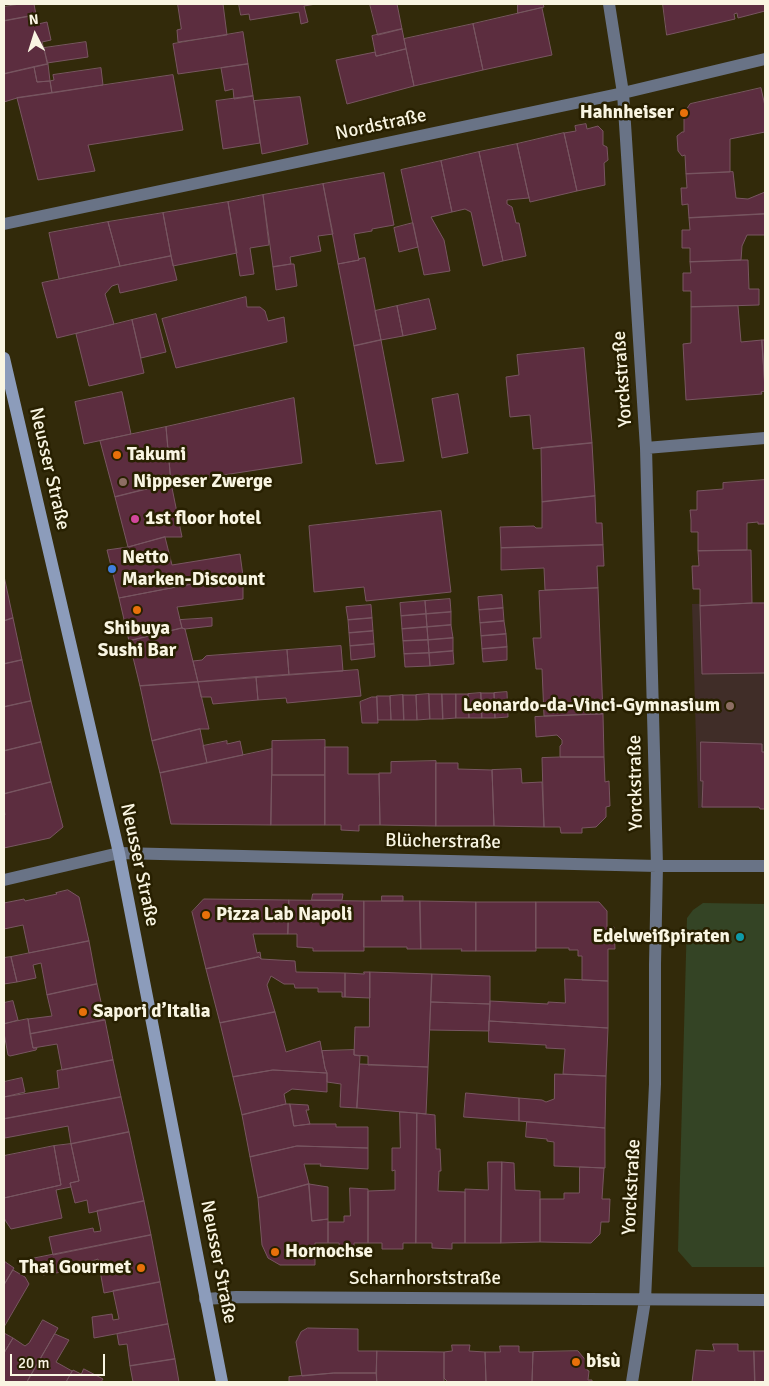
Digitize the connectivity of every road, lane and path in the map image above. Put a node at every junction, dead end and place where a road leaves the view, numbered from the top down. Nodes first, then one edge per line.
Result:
1 (609, 4) edge
2 (765, 59) edge
3 (623, 93) junction
4 (4, 224) edge
5 (4, 358) edge
6 (765, 438) edge
7 (646, 448) junction
8 (119, 853) junction
9 (657, 866) junction
10 (765, 866) edge
11 (4, 880) edge
12 (206, 1299) junction
13 (645, 1300) junction
14 (765, 1300) edge
15 (222, 1382) edge
16 (632, 1382) edge

1 - 3 street, Yorckstraße
2 - 3 street, Nordstraße
3 - 4 street, Nordstraße
3 - 7 street, Yorckstraße
5 - 8 main road, Neusser Straße
6 - 7 street
7 - 9 street, Yorckstraße
8 - 9 street, Blücherstraße
8 - 11 street, Blücherstraße
8 - 12 main road, Neusser Straße
9 - 10 street, Blücherstraße
9 - 13 street, Yorckstraße
12 - 13 street, Scharnhorststraße
12 - 15 main road, Neusser Straße
13 - 14 street, Scharnhorststraße
13 - 16 street, Yorckstraße

